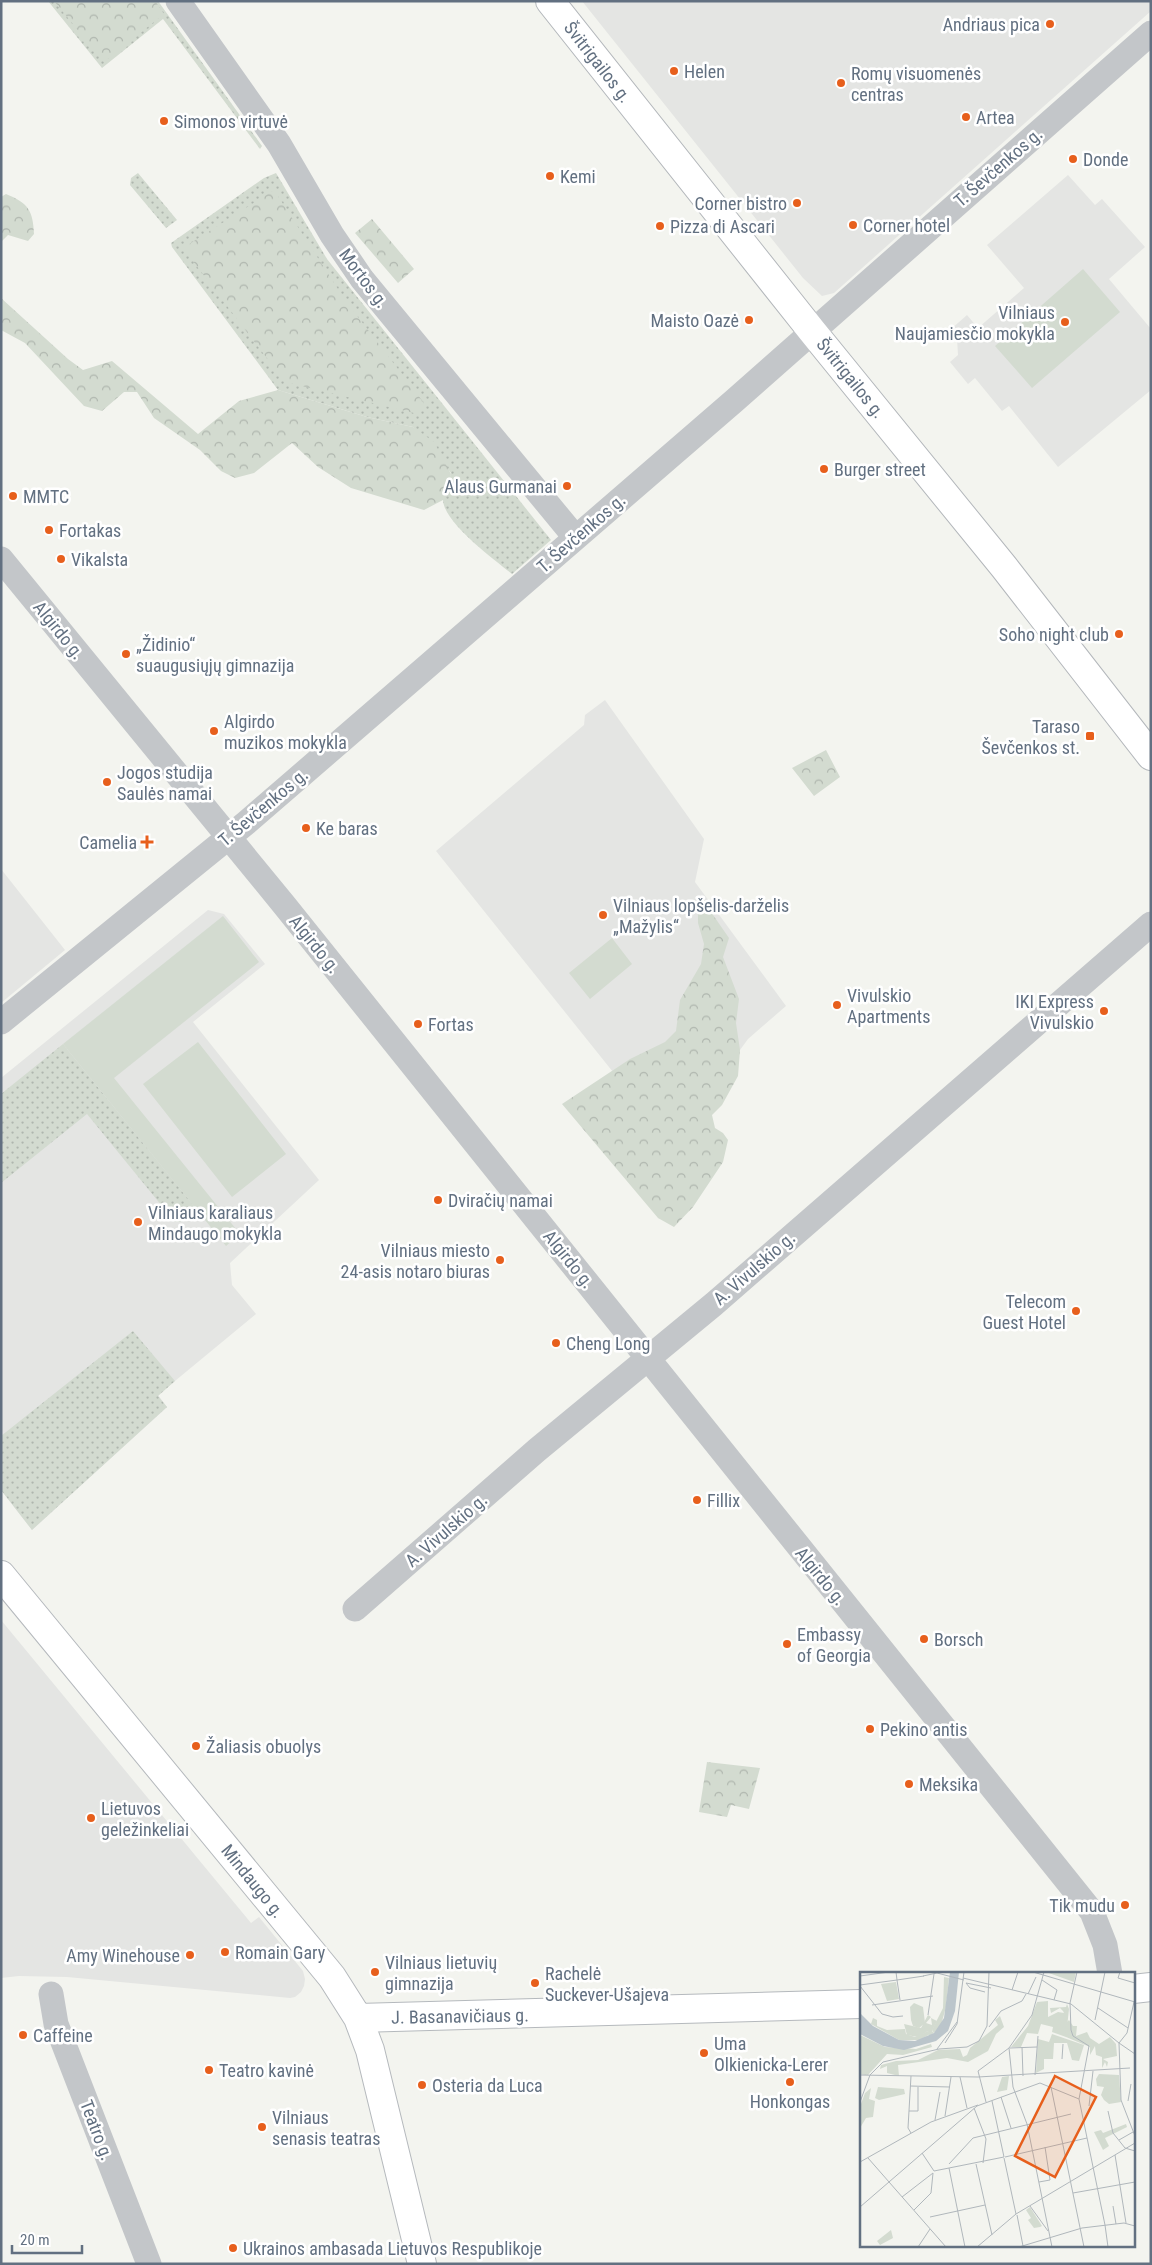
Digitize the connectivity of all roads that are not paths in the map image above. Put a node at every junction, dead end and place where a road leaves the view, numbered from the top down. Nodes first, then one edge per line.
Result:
1 (178, 1) edge
2 (550, 1) edge
3 (1151, 33) edge
4 (812, 331) junction
5 (575, 537) junction
6 (1, 559) edge
7 (1151, 756) edge
8 (228, 838) junction
9 (1151, 924) edge
10 (1, 1022) edge
11 (648, 1359) junction
12 (1, 1575) edge
13 (355, 1609) dead end
14 (1110, 1972) edge
15 (1151, 1987) edge
16 (1134, 1989) edge
17 (51, 1994) dead end
18 (860, 2004) edge
19 (358, 2018) junction
20 (149, 2264) edge
21 (422, 2264) edge

1 - 5 street, Mortos g.
2 - 4 main road, Švitrigailos g.
3 - 4 street, T. Ševčenkos g.
4 - 5 street, T. Ševčenkos g.
4 - 7 main road, Švitrigailos g.
5 - 8 street, T. Ševčenkos g.
6 - 8 street, Algirdo g.
8 - 10 street, T. Ševčenkos g.
8 - 11 street, Algirdo g.
9 - 11 street, A. Vivulskio g.
11 - 13 street, A. Vivulskio g.
11 - 14 street, Algirdo g.
12 - 19 main road, Mindaugo g.
15 - 16 main road
17 - 20 street, Teatro g.
18 - 19 main road, J. Basanavičiaus g.
19 - 21 main road, Mindaugo g.

